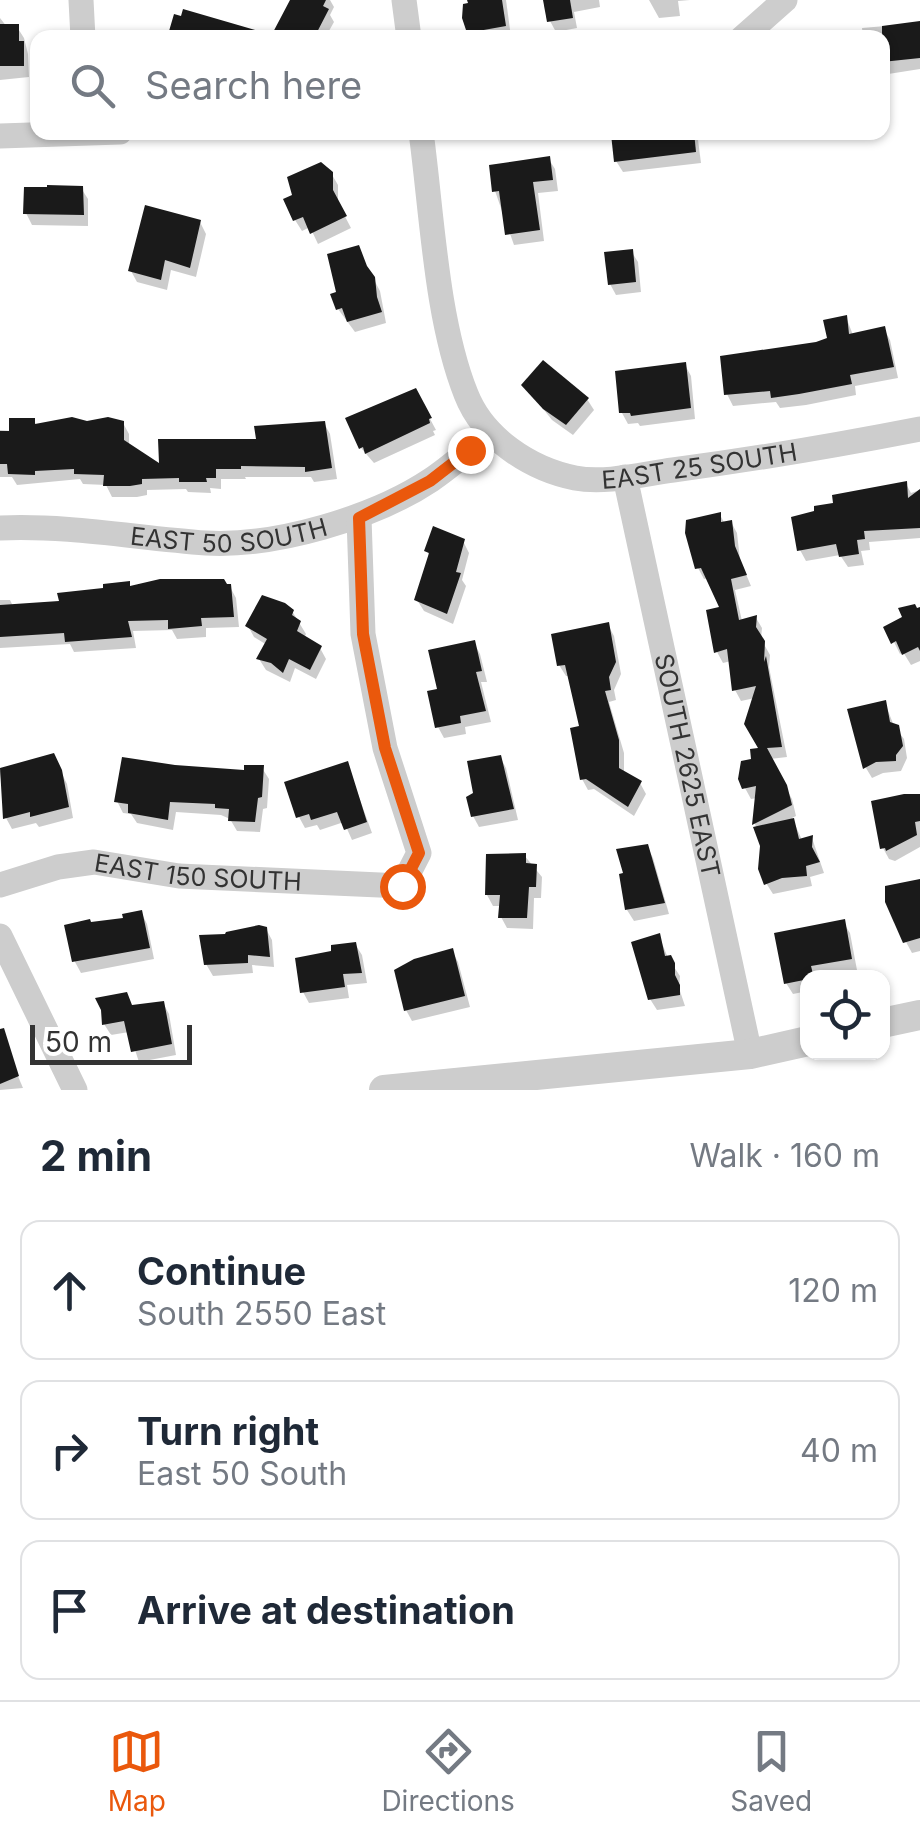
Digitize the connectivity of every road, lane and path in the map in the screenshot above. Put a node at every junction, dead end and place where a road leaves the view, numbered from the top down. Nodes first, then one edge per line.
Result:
1 (82, 0) edge
2 (404, 0) edge
3 (785, 0) edge
4 (83, 30) edge
5 (408, 30) edge
6 (751, 30) edge
7 (30, 135) edge
8 (0, 136) edge
9 (422, 140) edge
10 (920, 428) edge
11 (491, 433) junction
12 (625, 476) junction
13 (359, 518) junction
14 (0, 528) edge
15 (0, 885) edge
16 (0, 936) edge
17 (920, 1015) edge
18 (890, 1022) edge
19 (800, 1043) edge
20 (750, 1054) junction
21 (75, 1090) edge
22 (384, 1090) edge

1 - 4 street
2 - 5 street
3 - 6 street
7 - 8 street
9 - 11 street, EAST 25 SOUTH
10 - 12 street, EAST 25 SOUTH
11 - 12 street, EAST 25 SOUTH
11 - 13 street, EAST 50 SOUTH
12 - 20 street, SOUTH 2625 EAST
13 - 14 street, EAST 50 SOUTH
13 - 15 street, EAST 150 SOUTH
16 - 21 street
17 - 18 street
19 - 20 street
20 - 22 street

